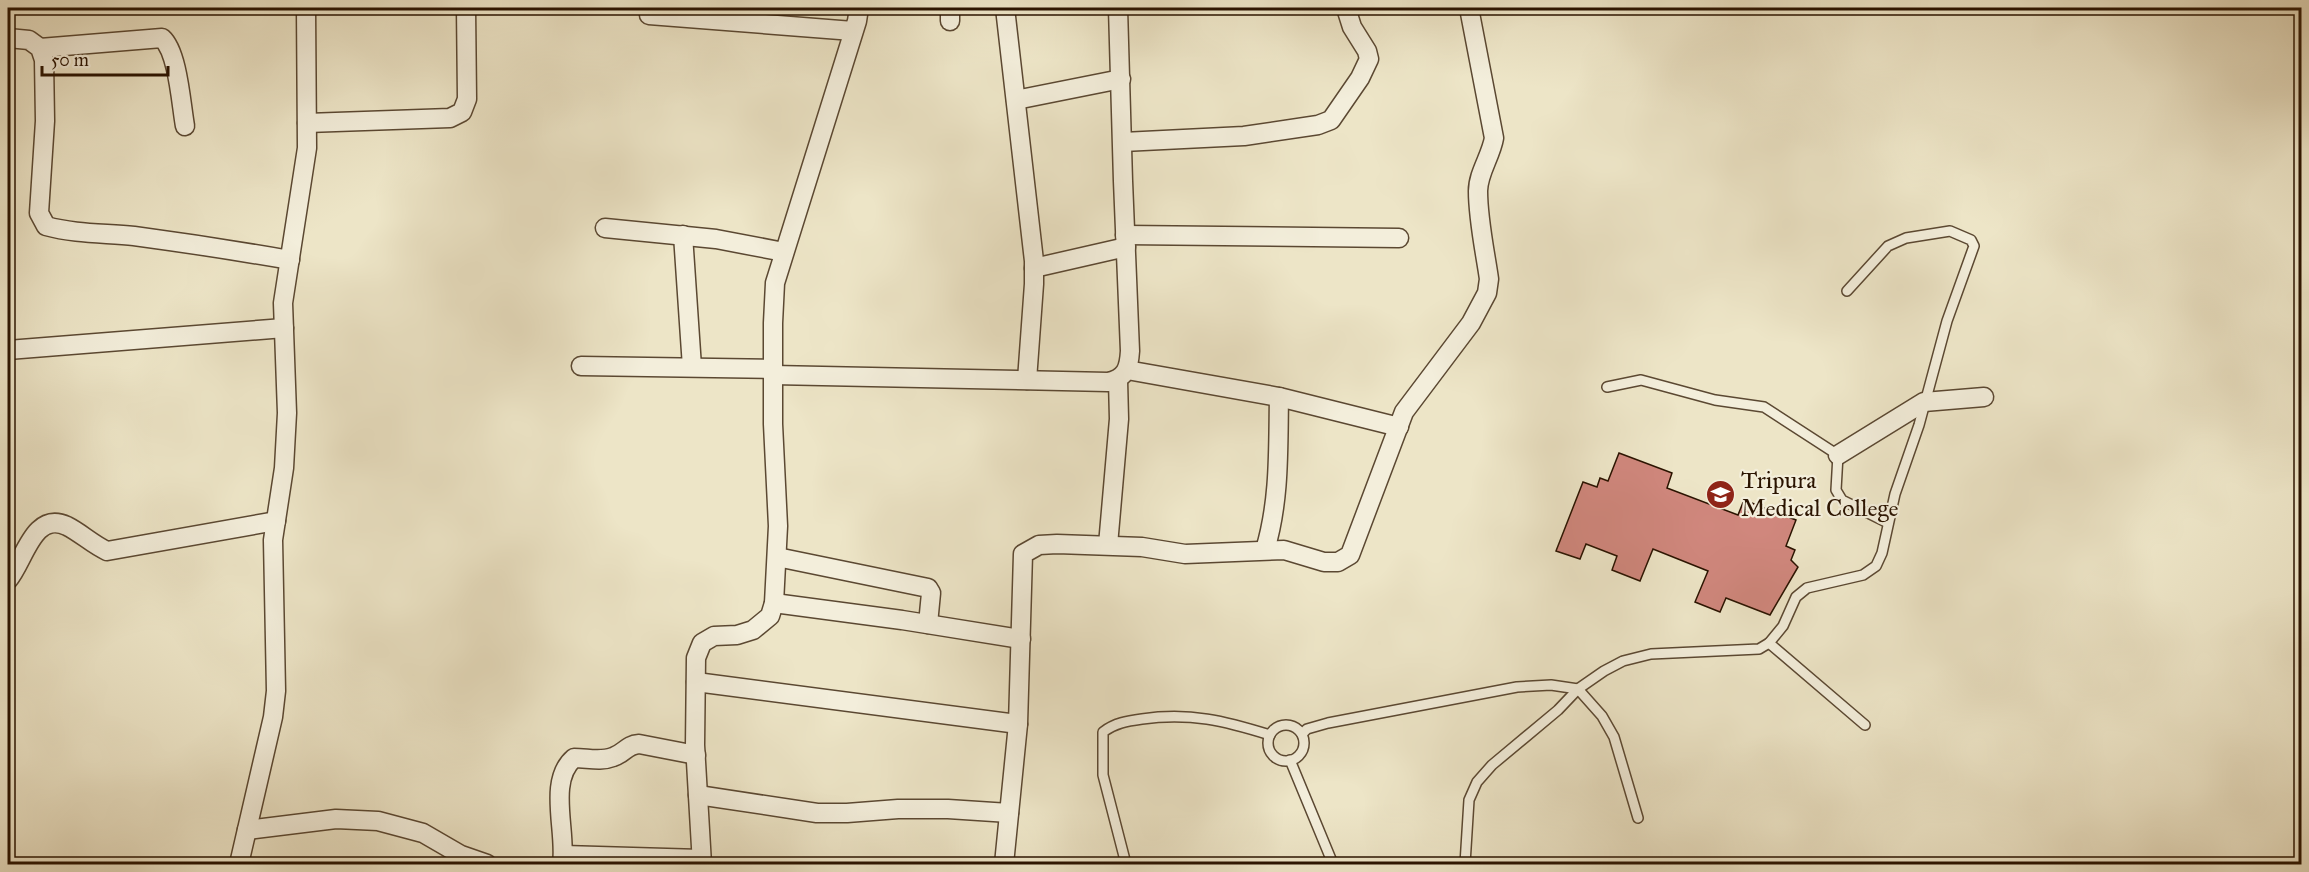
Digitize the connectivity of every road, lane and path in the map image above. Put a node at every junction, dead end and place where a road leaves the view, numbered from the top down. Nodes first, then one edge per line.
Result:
1 (306, 8) edge
2 (466, 8) edge
3 (859, 8) edge
4 (1005, 8) edge
5 (1118, 8) edge
6 (1346, 8) edge
7 (1468, 8) edge
8 (650, 15) dead end
9 (725, 15) edge
10 (853, 32) junction
11 (8, 38) edge
12 (40, 48) junction
13 (1121, 79) junction
14 (1016, 100) junction
15 (307, 123) junction
16 (185, 126) dead end
17 (1123, 142) junction
18 (605, 228) dead end
19 (683, 236) junction
20 (1399, 238) dead end
21 (1125, 241) junction
22 (784, 252) junction
23 (290, 260) junction
24 (1034, 268) junction
25 (1847, 291) dead end
26 (284, 328) junction
27 (8, 350) edge
28 (581, 366) dead end
29 (692, 367) junction
30 (773, 372) junction
31 (1122, 375) junction
32 (1027, 380) junction
33 (1607, 387) dead end
34 (1279, 397) junction
35 (1984, 397) dead end
36 (1924, 402) junction
37 (1398, 427) junction
38 (1838, 455) junction
39 (276, 521) junction
40 (1888, 523) junction
41 (1108, 545) junction
42 (1265, 550) junction
43 (777, 557) junction
44 (8, 580) edge
45 (774, 603) junction
46 (928, 624) junction
47 (1022, 639) junction
48 (1770, 643) junction
49 (696, 682) junction
50 (1578, 689) junction
51 (1018, 724) junction
52 (1865, 725) dead end
53 (1302, 734) junction
54 (1270, 735) junction
55 (696, 755) junction
56 (1290, 760) junction
57 (698, 795) junction
58 (1010, 813) junction
59 (1638, 818) dead end
60 (247, 830) junction
61 (563, 860) edge
62 (701, 862) edge
63 (239, 864) edge
64 (487, 864) edge
65 (1004, 864) edge
66 (1126, 864) edge
67 (1333, 864) edge
68 (1466, 864) edge

1 - 15 street
2 - 15 street
3 - 10 street
4 - 14 street
5 - 13 street
6 - 17 street
7 - 37 street
8 - 9 street
9 - 10 street
10 - 22 street
11 - 12 street
12 - 16 street
12 - 23 street
13 - 14 street
13 - 17 street
14 - 24 street
15 - 23 street
17 - 21 street
18 - 19 street
19 - 22 street
19 - 29 street
20 - 21 street
21 - 24 street
21 - 31 street
22 - 30 street
23 - 26 street
24 - 32 street
25 - 36 lane
26 - 27 street
26 - 39 street
28 - 29 street
29 - 30 street
30 - 32 street
30 - 43 street
31 - 32 street
31 - 34 street
31 - 41 street
33 - 38 lane
34 - 37 street
34 - 42 street
35 - 36 street
36 - 38 street
36 - 40 lane
37 - 42 street
38 - 40 lane
39 - 44 street
39 - 60 street
40 - 48 lane
41 - 42 street
41 - 47 street
43 - 45 street
43 - 46 street
45 - 46 street
45 - 49 street
46 - 47 street
47 - 51 street
48 - 50 lane
48 - 52 lane
49 - 51 street
49 - 55 street
50 - 53 lane
50 - 59 lane
50 - 68 lane
51 - 58 street
53 - 54 lane
53 - 56 lane
54 - 56 lane
54 - 66 lane
55 - 57 street
55 - 61 street
56 - 67 lane
57 - 58 street
57 - 62 street
58 - 65 street
60 - 63 street
60 - 64 street
61 - 62 street

